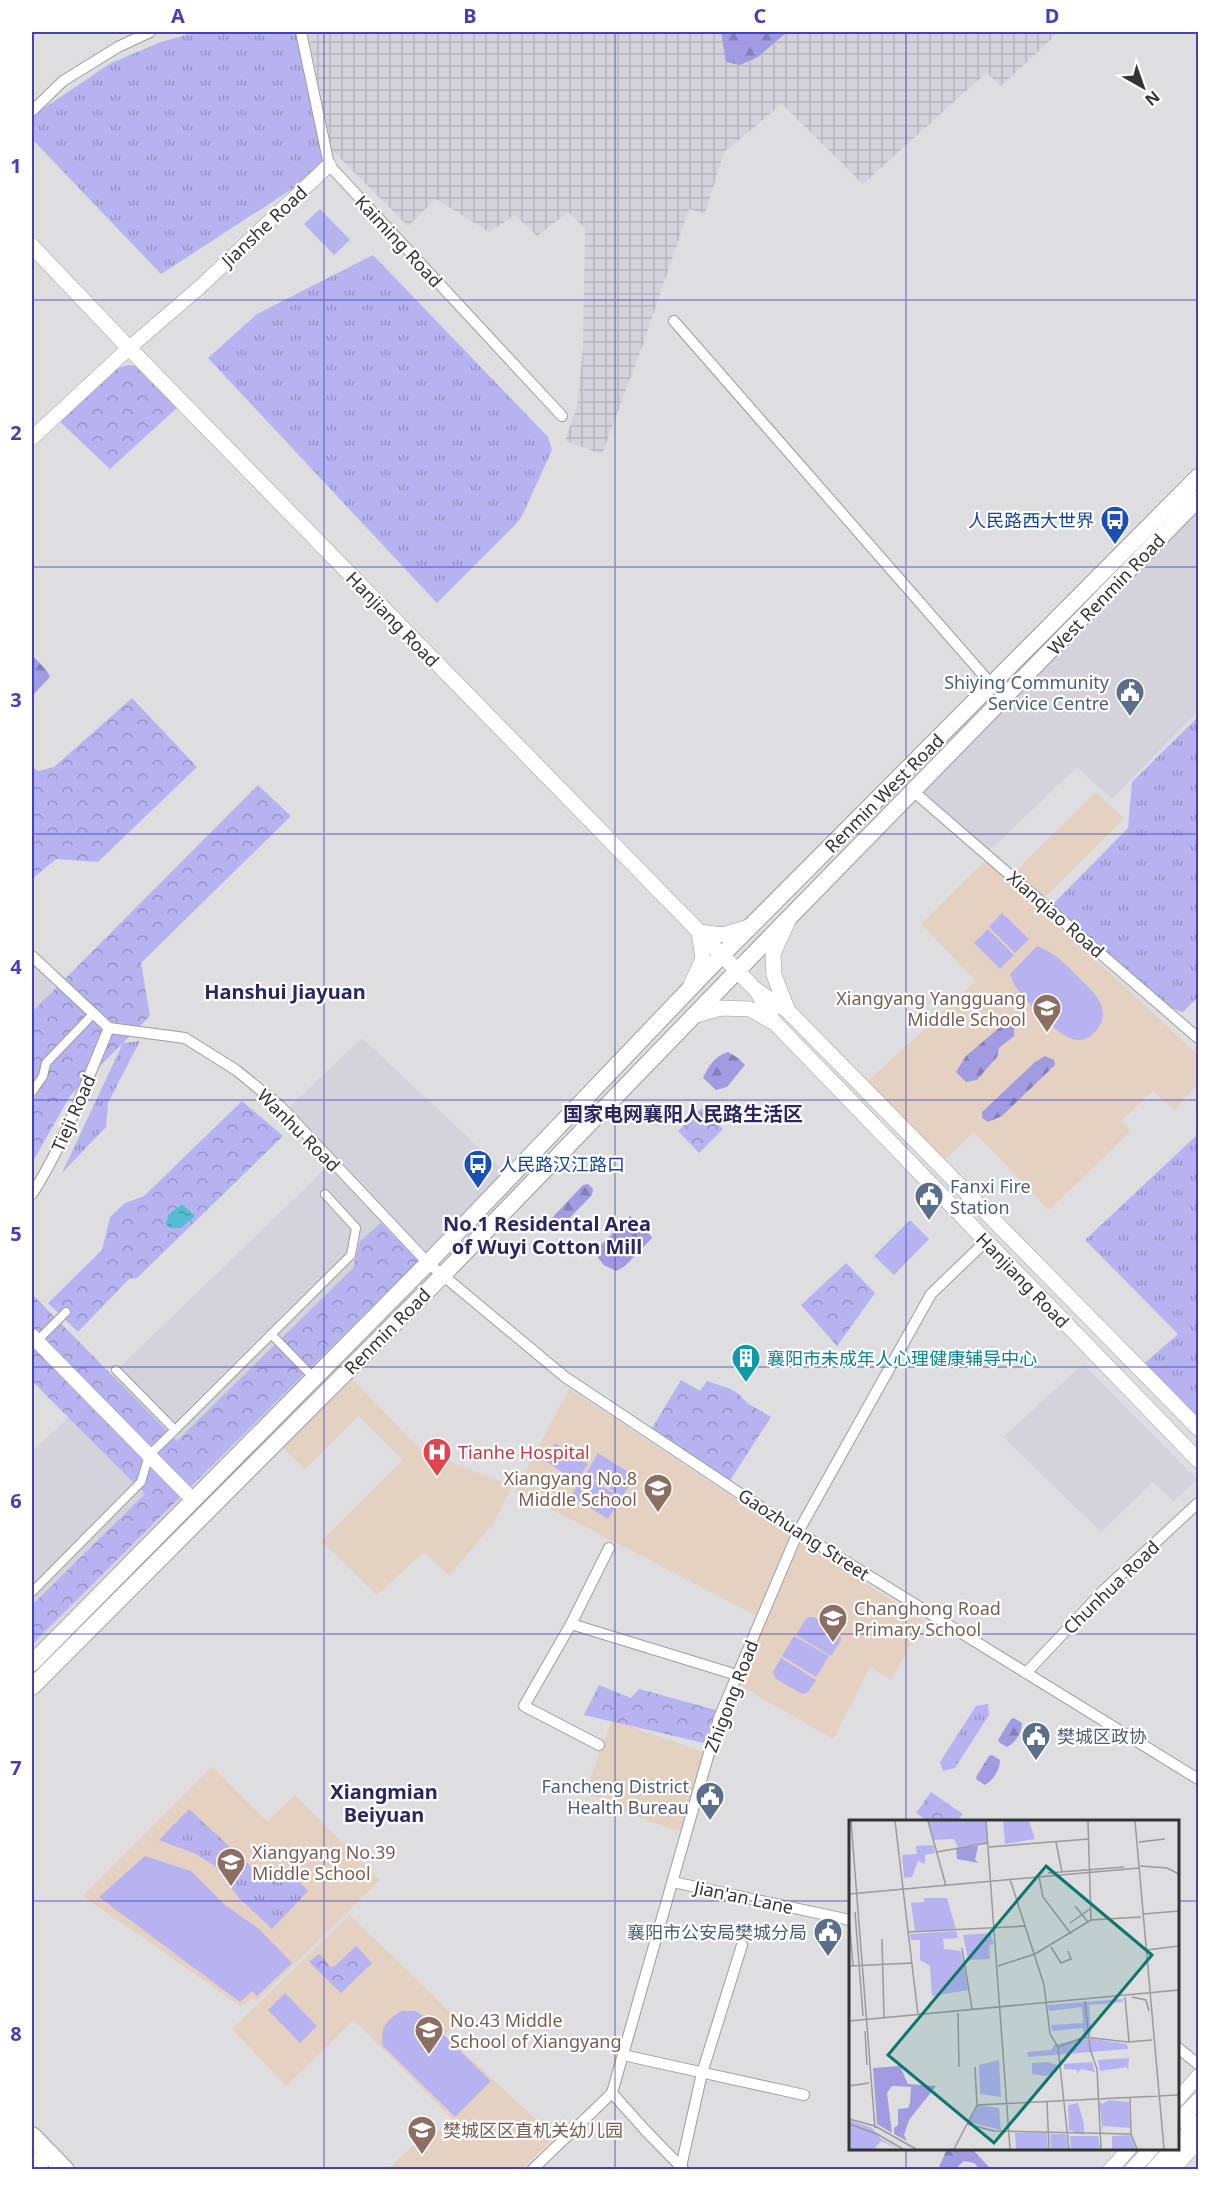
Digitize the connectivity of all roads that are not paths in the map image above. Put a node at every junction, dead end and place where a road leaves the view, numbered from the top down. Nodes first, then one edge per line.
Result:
1 (150, 32) edge
2 (301, 32) edge
3 (32, 111) edge
4 (329, 165) junction
5 (32, 246) edge
6 (674, 321) dead end
7 (129, 348) junction
8 (562, 416) dead end
9 (32, 438) edge
10 (1198, 477) edge
11 (1198, 499) edge
12 (992, 685) junction
13 (913, 790) junction
14 (788, 920) junction
15 (749, 927) junction
16 (699, 932) junction
17 (722, 955) junction
18 (34, 961) edge
19 (737, 971) junction
20 (689, 990) junction
21 (756, 990) junction
22 (788, 1011) junction
23 (94, 1013) junction
24 (693, 1016) junction
25 (774, 1022) junction
26 (109, 1028) junction
27 (1198, 1038) edge
28 (32, 1092) edge
29 (32, 1194) edge
30 (325, 1194) dead end
31 (985, 1242) junction
32 (428, 1263) junction
33 (443, 1275) junction
34 (66, 1312) dead end
35 (271, 1334) junction
36 (33, 1341) edge
37 (116, 1370) dead end
38 (314, 1378) junction
39 (1198, 1428) edge
40 (175, 1430) junction
41 (149, 1455) junction
42 (1198, 1460) edge
43 (193, 1500) junction
44 (1198, 1503) edge
45 (798, 1532) junction
46 (609, 1548) dead end
47 (32, 1592) edge
48 (571, 1624) junction
49 (32, 1663) edge
50 (1026, 1673) junction
51 (737, 1675) junction
52 (32, 1687) edge
53 (599, 1745) dead end
54 (1198, 1779) edge
55 (673, 1882) junction
56 (849, 1920) edge
57 (742, 1945) dead end
58 (1179, 2049) edge
59 (623, 2055) junction
60 (1198, 2064) edge
61 (702, 2073) junction
62 (1198, 2076) edge
63 (612, 2093) junction
64 (804, 2095) dead end
65 (1179, 2098) edge
66 (1198, 2100) edge
67 (1179, 2121) edge
68 (1198, 2122) edge
69 (32, 2136) edge
70 (1198, 2142) edge
71 (1179, 2143) edge
72 (1128, 2150) edge
73 (1150, 2150) edge
74 (1171, 2150) edge
75 (32, 2161) edge
76 (682, 2168) edge
77 (40, 2169) edge
78 (65, 2169) edge
79 (532, 2169) edge
80 (1110, 2169) edge
81 (1132, 2169) edge
82 (1153, 2169) edge
83 (1172, 2169) edge

1 - 3 street
2 - 4 street
4 - 7 street, Jianshe Road
4 - 8 street, Kaiming Road
5 - 7 main road, Hanjiang Road
6 - 12 street
7 - 9 street
7 - 16 main road, Hanjiang Road
10 - 12 main road, Renmin West Road
11 - 13 main road, West Renmin Road
12 - 15 main road, Renmin West Road
13 - 14 main road, West Renmin Road
13 - 27 street, Xianqiao Road
14 - 19 main road, West Renmin Road
14 - 22 main road
15 - 16 main road
15 - 17 main road, Renmin West Road
16 - 17 main road, Hanjiang Road
16 - 20 main road
17 - 19 main road, Hanjiang Road
17 - 20 main road, Renmin Road
18 - 23 street
19 - 21 main road, Hanjiang Road
19 - 24 main road, Renmin Road
20 - 32 main road, Renmin Road
21 - 22 main road, Hanjiang Road
21 - 25 main road, Hanjiang Road
22 - 39 main road, Hanjiang Road
23 - 26 street
23 - 28 street
24 - 25 main road
24 - 33 main road, Renmin Road
25 - 31 main road, Hanjiang Road
26 - 29 street, Tieji Road
26 - 32 street, Wanhu Road
30 - 35 street
31 - 42 main road, Hanjiang Road
31 - 45 street, Zhigong Road
32 - 33 street, Gaozhuang Street
32 - 38 main road, Renmin Road
33 - 45 street, Gaozhuang Street
33 - 52 main road, Renmin Road
34 - 36 street
35 - 38 street
35 - 40 street
36 - 41 street
37 - 40 street
38 - 43 main road, Renmin Road
40 - 41 street
41 - 43 street
41 - 47 street
43 - 49 main road, Renmin Road
44 - 50 street, Chunhua Road
45 - 50 street, Gaozhuang Street
45 - 51 street, Zhigong Road
46 - 48 street
48 - 51 street
48 - 53 street
50 - 54 street, Gaozhuang Street
51 - 55 street, Zhigong Road
55 - 56 street, Jian'an Lane
55 - 59 street, Zhigong Road
57 - 61 street
58 - 60 street
59 - 61 street
59 - 63 street, Zhigong Road
61 - 64 street
61 - 76 street
62 - 65 street
63 - 76 street
63 - 79 street
66 - 67 main road
68 - 71 main road
69 - 78 highway
70 - 83 street
72 - 80 street
73 - 81 main road
74 - 82 main road
75 - 77 highway

